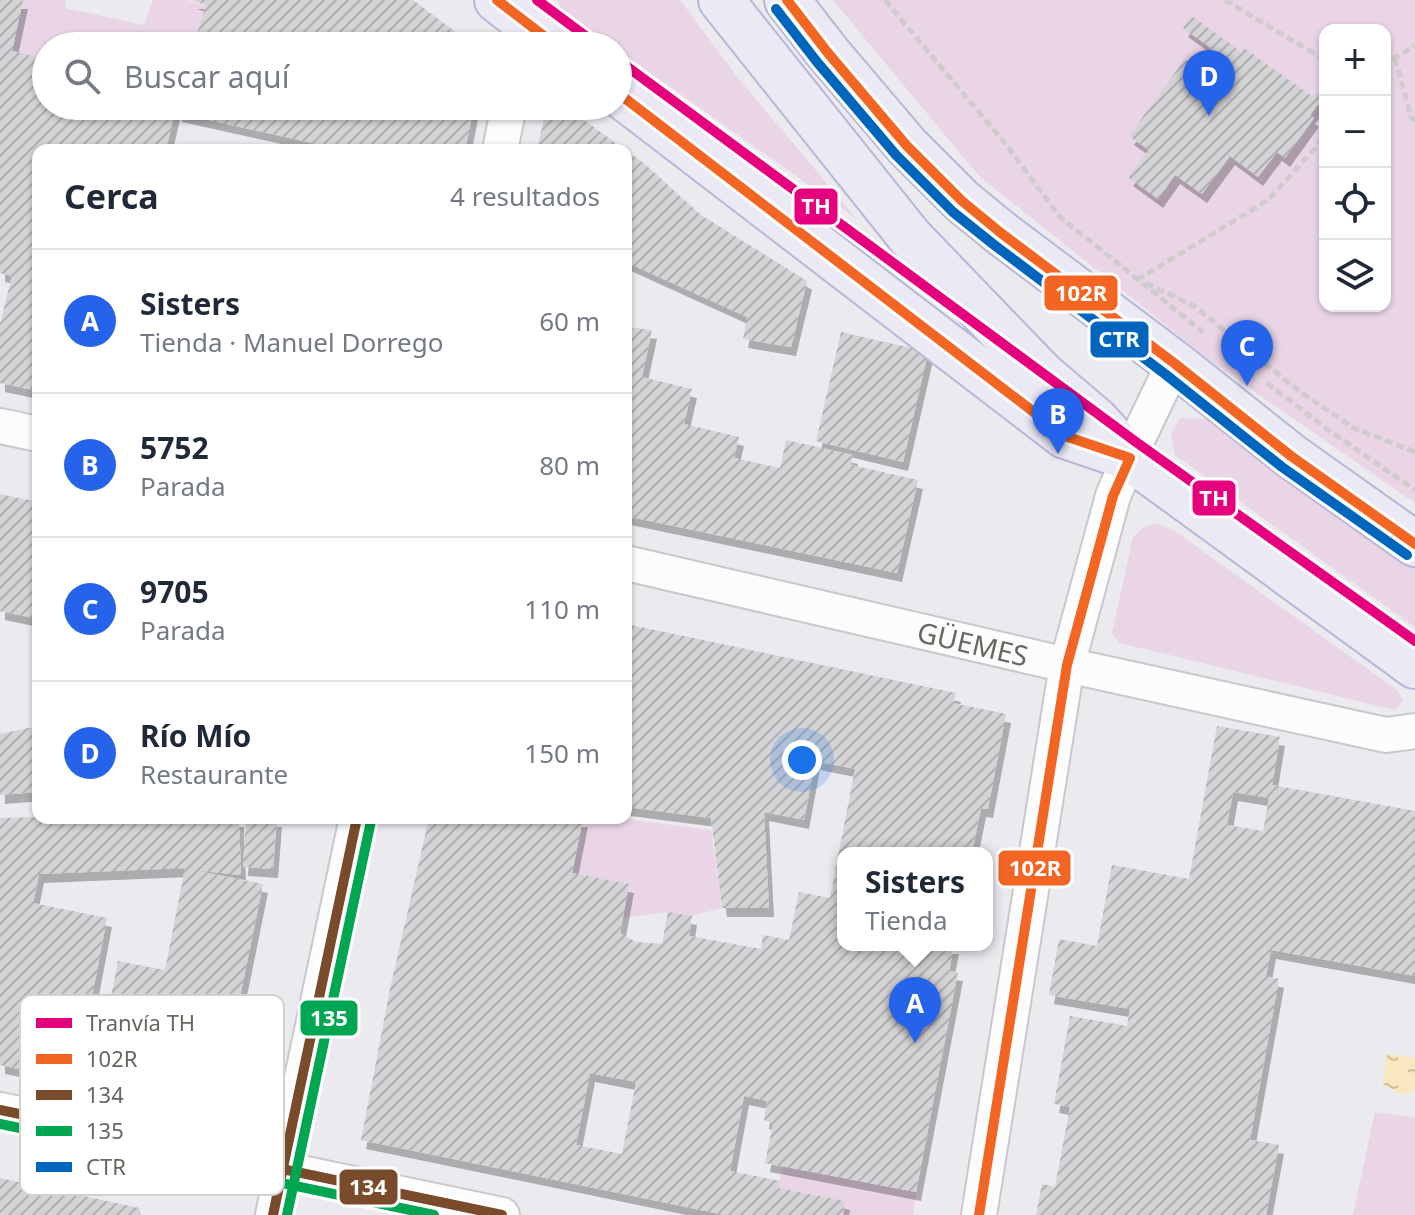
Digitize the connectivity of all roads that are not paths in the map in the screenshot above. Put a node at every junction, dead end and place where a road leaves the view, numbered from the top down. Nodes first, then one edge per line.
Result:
1 (721, 0) edge
2 (787, 0) edge
3 (632, 104) edge
4 (506, 120) edge
5 (501, 144) edge
6 (1174, 363) junction
7 (0, 426) edge
8 (32, 433) edge
9 (1130, 458) junction
10 (1415, 544) edge
11 (632, 564) edge
12 (1067, 665) junction
13 (1415, 666) edge
14 (1415, 731) edge
15 (356, 824) edge
16 (0, 1110) edge
17 (20, 1114) edge
18 (284, 1160) edge
19 (284, 1169) edge
20 (277, 1195) edge
21 (273, 1215) edge
22 (502, 1215) edge
23 (979, 1215) edge

1 - 9 main road
2 - 6 main road
3 - 9 main road
4 - 5 street
6 - 9 street
6 - 10 main road
7 - 8 street
9 - 12 street
9 - 13 main road
11 - 12 street, GÜEMES
12 - 14 street, GÜEMES
12 - 23 street
15 - 18 street
16 - 17 street
19 - 22 street
20 - 21 street

